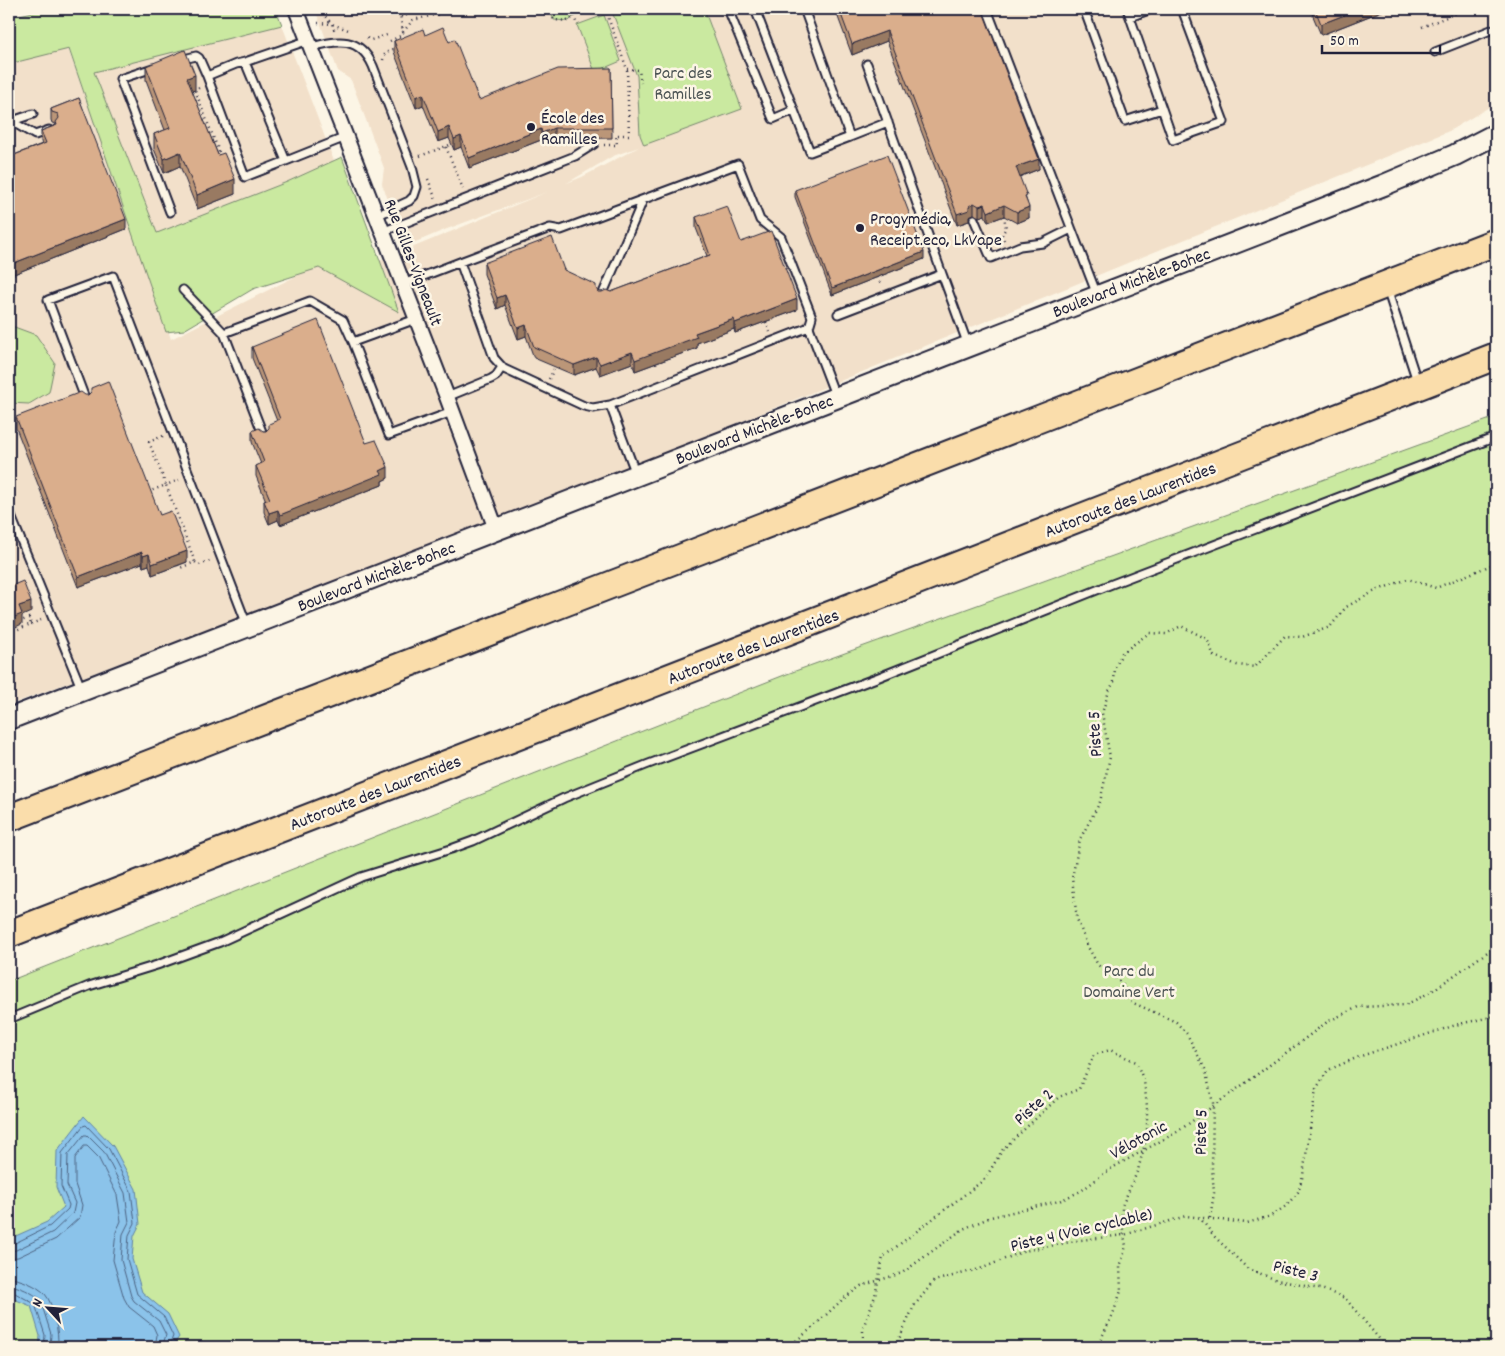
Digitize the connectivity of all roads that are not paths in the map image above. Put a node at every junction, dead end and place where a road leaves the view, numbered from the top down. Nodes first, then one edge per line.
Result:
1 (296, 9) edge
2 (728, 9) edge
3 (755, 9) edge
4 (804, 9) edge
5 (987, 9) edge
6 (1084, 9) edge
7 (1127, 9) edge
8 (1151, 9) edge
9 (1182, 9) edge
10 (1130, 17) junction
11 (1496, 28) edge
12 (311, 44) junction
13 (1435, 52) dead end
14 (174, 62) edge
15 (245, 62) junction
16 (165, 64) edge
17 (867, 64) dead end
18 (207, 76) junction
19 (1162, 109) junction
20 (794, 110) junction
21 (33, 114) dead end
22 (10, 122) edge
23 (888, 122) junction
24 (54, 128) edge
25 (1496, 134) edge
26 (346, 137) junction
27 (850, 137) junction
28 (594, 144) dead end
29 (286, 161) junction
30 (643, 200) junction
31 (170, 212) dead end
32 (376, 216) junction
33 (974, 219) dead end
34 (1071, 228) junction
35 (382, 232) junction
36 (1496, 242) edge
37 (460, 262) junction
38 (942, 274) junction
39 (403, 284) junction
40 (1386, 285) junction
41 (183, 290) dead end
42 (1097, 295) junction
43 (601, 298) edge
44 (838, 314) dead end
45 (416, 319) junction
46 (809, 326) junction
47 (224, 333) junction
48 (353, 342) junction
49 (968, 346) junction
50 (1496, 356) edge
51 (502, 367) junction
52 (1419, 386) junction
53 (447, 397) junction
54 (836, 397) junction
55 (86, 400) edge
56 (610, 404) junction
57 (452, 412) junction
58 (1496, 436) edge
59 (264, 437) edge
60 (636, 474) junction
61 (9, 511) edge
62 (496, 529) junction
63 (248, 626) junction
64 (82, 690) junction
65 (9, 719) edge
66 (9, 818) edge
67 (9, 934) edge
68 (9, 1019) edge

1 - 12 street, Rue Gilles-Vigneault
2 - 20 lane
3 - 20 lane
4 - 27 lane
5 - 34 lane
6 - 19 lane
7 - 10 lane
8 - 10 lane
9 - 19 lane
10 - 19 lane
11 - 13 lane
12 - 15 lane
12 - 26 street, Rue Gilles-Vigneault
12 - 32 lane
14 - 18 lane
15 - 18 lane
15 - 29 lane
16 - 31 lane
17 - 23 lane
18 - 29 lane
20 - 27 lane
21 - 22 lane
22 - 24 lane
23 - 27 lane
23 - 38 lane
25 - 42 street, Boulevard Michèle-Bohec
26 - 29 lane
26 - 32 street, Rue Gilles-Vigneault
28 - 35 lane
30 - 37 lane
30 - 43 lane
30 - 46 lane
32 - 35 street, Rue Gilles-Vigneault
33 - 34 lane
34 - 42 lane
35 - 39 street, Rue Gilles-Vigneault
36 - 40 highway
37 - 39 lane
37 - 51 lane
38 - 44 lane
38 - 49 lane
39 - 45 street, Rue Gilles-Vigneault
40 - 52 lane
40 - 66 highway
41 - 47 lane
42 - 49 street, Boulevard Michèle-Bohec
45 - 48 lane
45 - 53 street, Rue Gilles-Vigneault
46 - 54 lane
46 - 56 lane
47 - 48 lane
47 - 59 lane
48 - 57 lane
49 - 54 street, Boulevard Michèle-Bohec
50 - 52 highway, Autoroute des Laurentides
51 - 53 lane
51 - 56 lane
52 - 67 highway, Autoroute des Laurentides
53 - 57 street, Rue Gilles-Vigneault
54 - 60 street, Boulevard Michèle-Bohec
55 - 63 lane
56 - 60 lane
57 - 62 street, Rue Gilles-Vigneault
58 - 68 lane
60 - 62 street, Boulevard Michèle-Bohec
61 - 64 lane
62 - 63 street, Boulevard Michèle-Bohec
63 - 64 street, Boulevard Michèle-Bohec
64 - 65 street, Boulevard Michèle-Bohec

